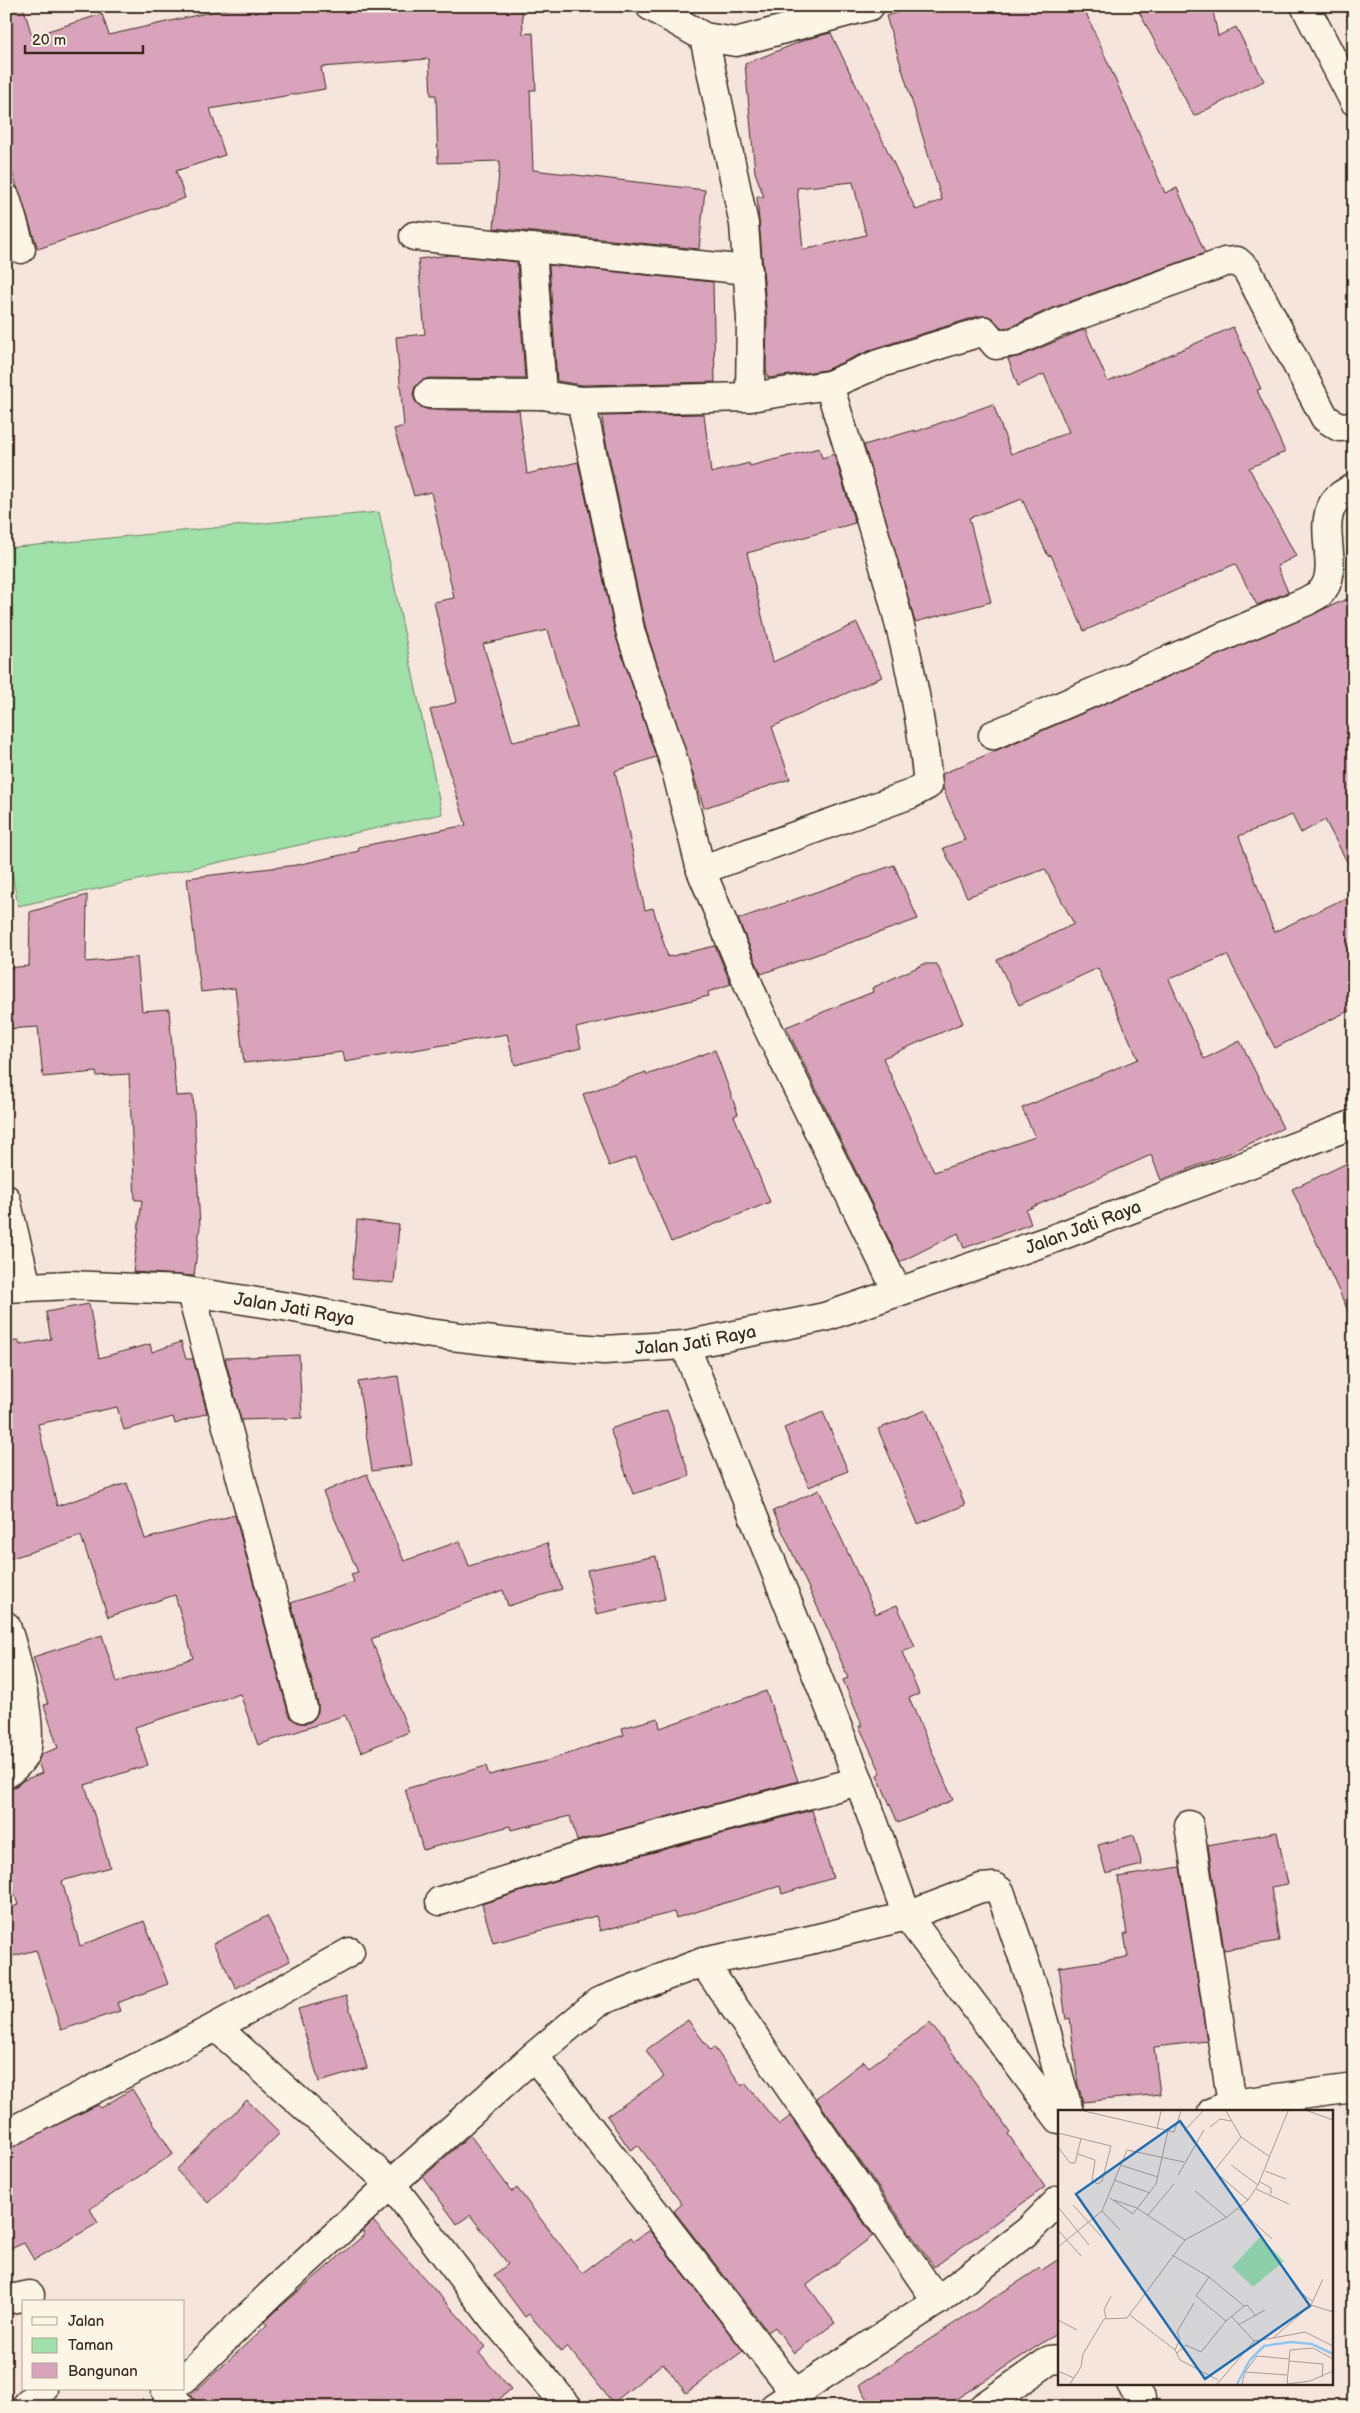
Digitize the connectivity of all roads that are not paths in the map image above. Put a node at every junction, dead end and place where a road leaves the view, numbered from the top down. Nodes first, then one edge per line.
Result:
1 (650, 6) edge
2 (870, 6) edge
3 (1304, 6) edge
4 (704, 37) junction
5 (1354, 101) edge
6 (6, 198) edge
7 (414, 236) dead end
8 (532, 248) junction
9 (21, 249) dead end
10 (748, 270) junction
11 (829, 385) junction
12 (429, 394) dead end
13 (542, 395) junction
14 (750, 397) junction
15 (581, 401) junction
16 (1354, 426) edge
17 (1354, 488) edge
18 (993, 735) dead end
19 (701, 870) junction
20 (1354, 1124) edge
21 (6, 1198) edge
22 (16, 1288) edge
23 (897, 1291) junction
24 (191, 1293) junction
25 (685, 1344) junction
26 (6, 1626) edge
27 (303, 1708) dead end
28 (6, 1774) edge
29 (859, 1781) junction
30 (1189, 1825) dead end
31 (440, 1901) dead end
32 (907, 1916) junction
33 (350, 1952) dead end
34 (703, 1962) junction
35 (216, 2027) junction
36 (534, 2056) junction
37 (1354, 2088) edge
38 (1222, 2108) edge
39 (1069, 2110) edge
40 (1058, 2118) edge
41 (6, 2134) edge
42 (391, 2184) junction
43 (1058, 2201) edge
44 (937, 2301) junction
45 (1058, 2359) edge
46 (185, 2380) edge
47 (1132, 2386) edge
48 (41, 2390) edge
49 (784, 2399) edge
50 (25, 2407) edge
51 (568, 2407) edge
52 (983, 2407) edge
53 (1140, 2407) edge

1 - 4 street
2 - 4 street
3 - 5 street
4 - 10 street
6 - 9 street
7 - 8 street
8 - 10 street
8 - 13 street
10 - 14 street
11 - 14 street
11 - 16 street
11 - 19 street
12 - 13 street
13 - 15 street
14 - 15 street
15 - 19 street
17 - 18 street
19 - 23 street
20 - 23 street, Jalan Jati Raya
21 - 22 street
22 - 24 street, Jalan Jati Raya
23 - 25 street, Jalan Jati Raya
24 - 25 street, Jalan Jati Raya
24 - 27 street
25 - 29 street
26 - 28 street
29 - 31 street
29 - 32 street
30 - 38 street
32 - 34 street
32 - 39 street
32 - 40 street
33 - 35 street
34 - 36 street
34 - 44 street
35 - 41 street
35 - 42 street
36 - 42 street
36 - 49 street
37 - 38 street
42 - 46 street
42 - 51 street
43 - 44 street
44 - 49 street
45 - 52 street
47 - 53 street
48 - 50 street

